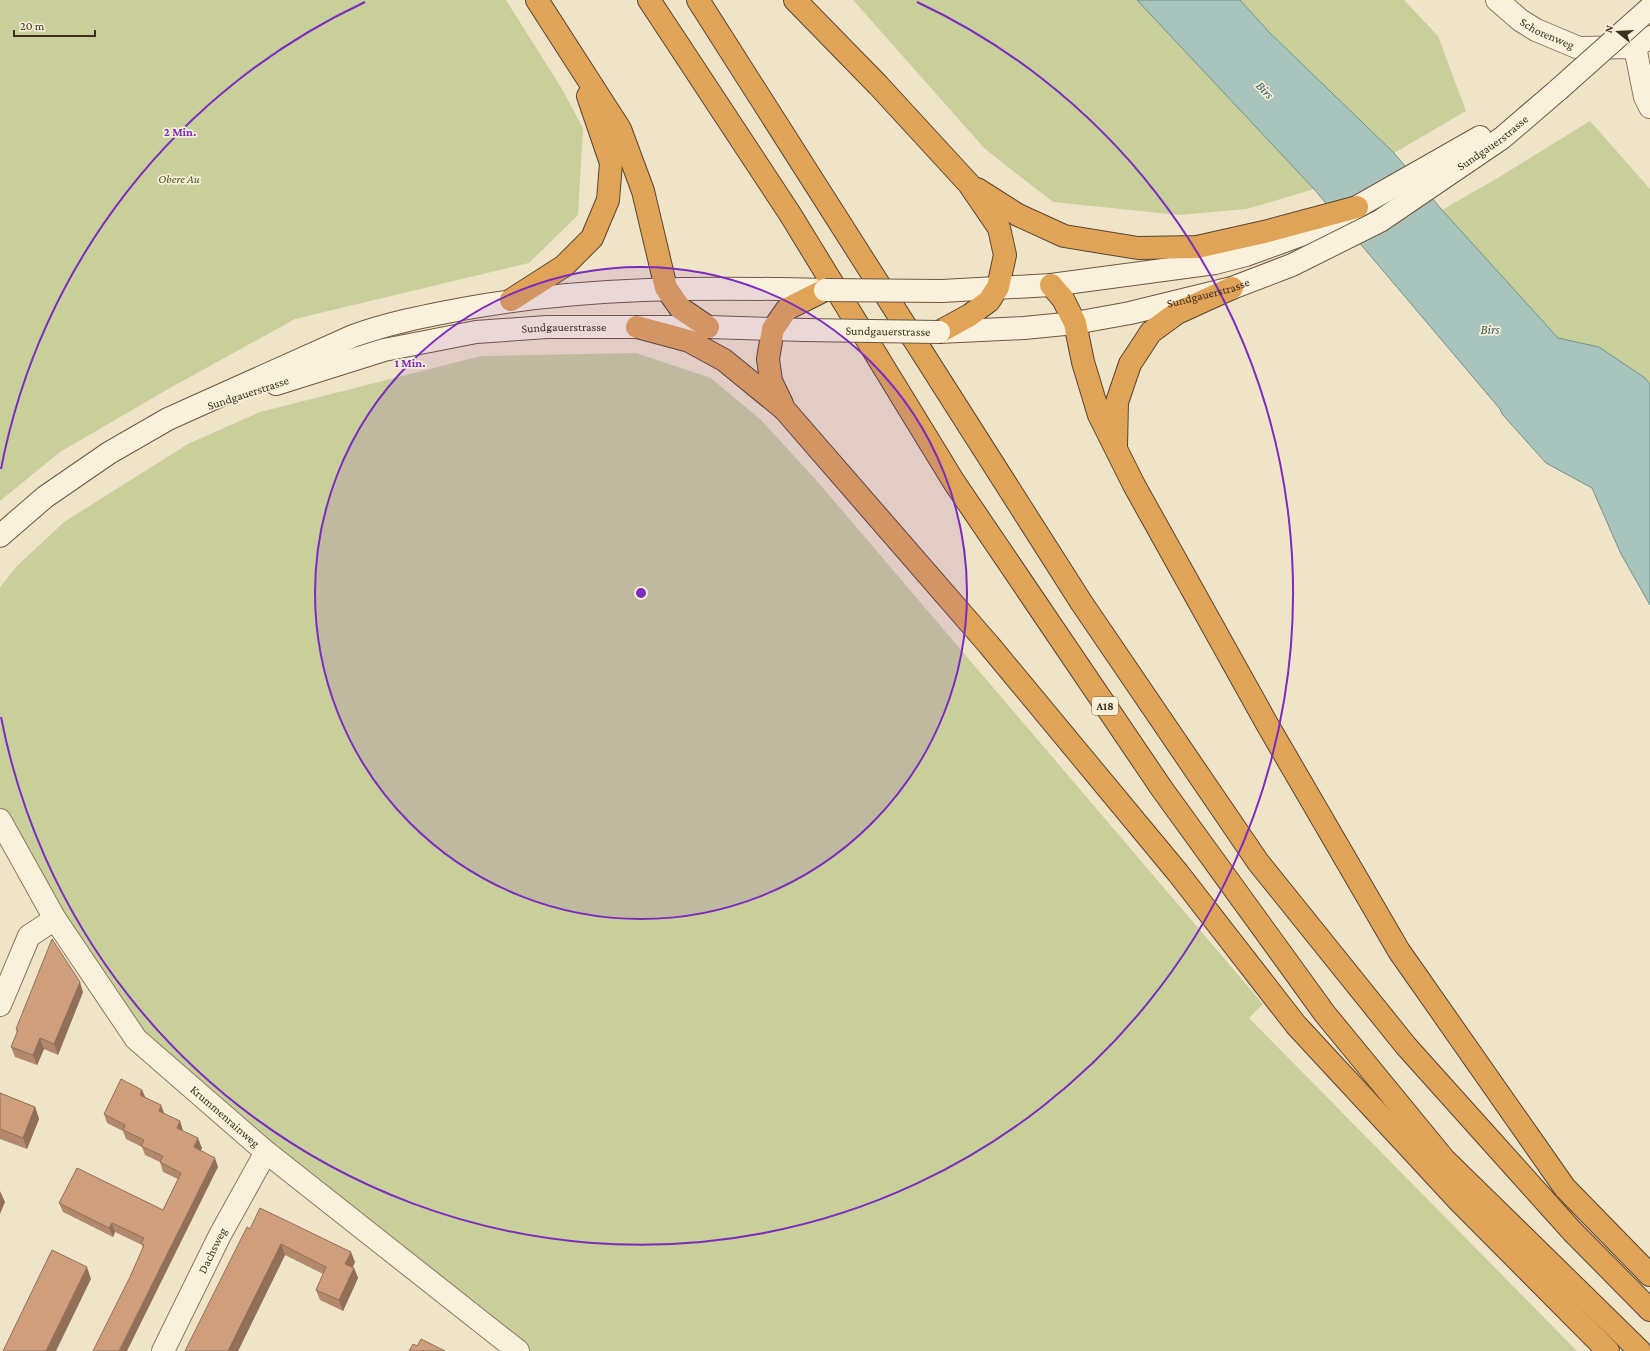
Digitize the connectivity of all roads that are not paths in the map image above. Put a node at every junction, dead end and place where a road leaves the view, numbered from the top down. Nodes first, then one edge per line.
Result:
1 (537, 0) edge
2 (649, 0) edge
3 (698, 0) edge
4 (795, 0) edge
5 (1497, 0) edge
6 (1650, 8) edge
7 (1642, 42) edge
8 (575, 61) junction
9 (1558, 90) junction
10 (1650, 108) edge
11 (969, 184) junction
12 (1357, 207) junction
13 (1051, 285) junction
14 (998, 286) junction
15 (666, 288) junction
16 (1232, 288) junction
17 (825, 290) junction
18 (511, 300) junction
19 (1075, 323) junction
20 (966, 326) junction
21 (637, 327) junction
22 (708, 327) junction
23 (773, 329) junction
24 (939, 332) joint
25 (784, 409) junction
26 (168, 419) junction
27 (1116, 447) junction
28 (0, 536) edge
29 (0, 820) edge
30 (55, 919) junction
31 (0, 1005) edge
32 (266, 1152) junction
33 (1650, 1276) edge
34 (1650, 1310) edge
35 (163, 1351) edge
36 (517, 1351) edge
37 (1608, 1351) edge
38 (1640, 1351) edge

1 - 8 highway
2 - 38 highway, A18
3 - 34 highway
4 - 11 highway
5 - 7 main road, Schorenweg
6 - 9 main road, Sundgauerstrasse, bridge
7 - 10 main road
8 - 15 highway
8 - 18 highway
9 - 12 main road, Sundgauerstrasse
9 - 16 main road, Sundgauerstrasse
11 - 12 highway
11 - 14 highway
12 - 13 main road, Sundgauerstrasse
13 - 14 main road, Sundgauerstrasse
13 - 19 highway
14 - 17 main road, Sundgauerstrasse, bridge
14 - 20 highway
15 - 17 main road, Sundgauerstrasse
15 - 18 main road, Sundgauerstrasse
15 - 22 highway
16 - 19 main road, Sundgauerstrasse
16 - 27 highway
17 - 23 highway
18 - 26 main road, Sundgauerstrasse
19 - 20 main road, Sundgauerstrasse
19 - 27 highway
20 - 24 highway
21 - 22 main road, Sundgauerstrasse
21 - 25 highway
21 - 26 main road, Sundgauerstrasse
22 - 23 main road, Sundgauerstrasse
23 - 24 main road, Sundgauerstrasse, bridge
23 - 25 highway
25 - 37 highway
26 - 28 main road, Sundgauerstrasse
27 - 33 highway
29 - 30 main road, Krummenrainweg
30 - 31 main road
30 - 32 main road, Krummenrainweg
32 - 35 main road, Dachsweg
32 - 36 main road, Krummenrainweg

